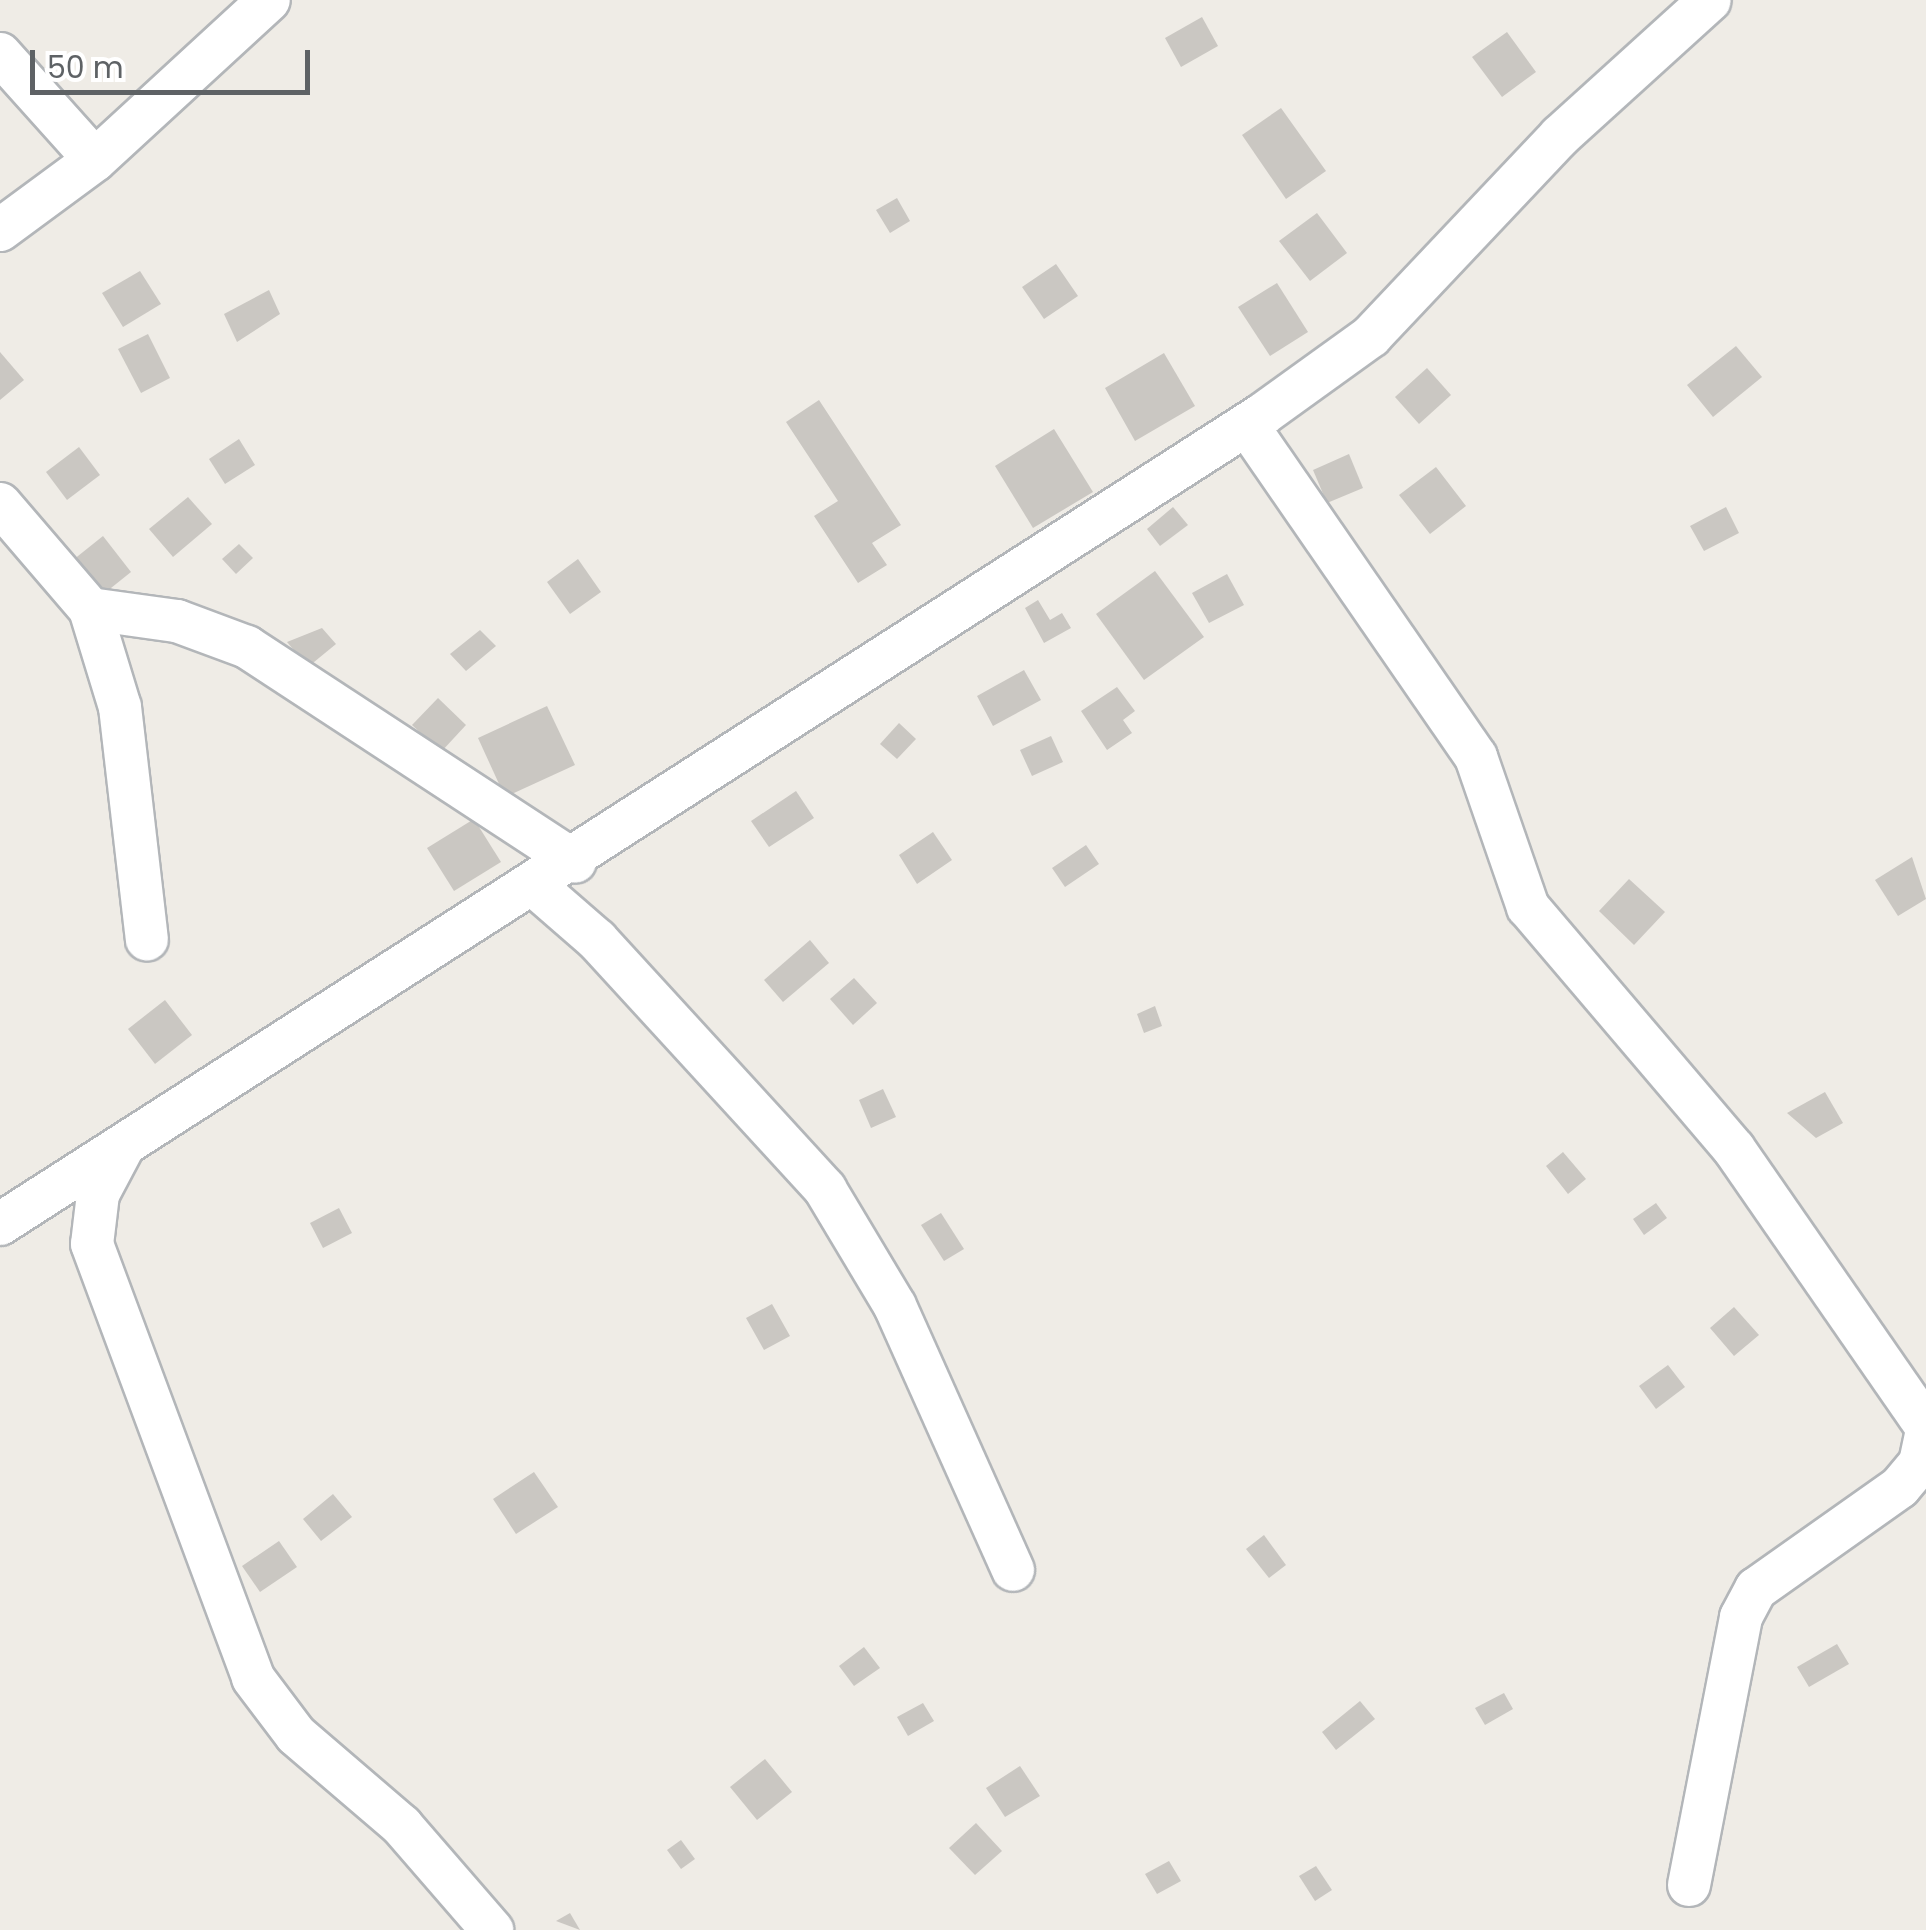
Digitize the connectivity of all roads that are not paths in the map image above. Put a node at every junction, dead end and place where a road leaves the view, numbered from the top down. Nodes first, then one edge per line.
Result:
1 (270, 0) edge
2 (1710, 0) edge
3 (0, 54) edge
4 (95, 160) junction
5 (0, 230) edge
6 (1247, 425) junction
7 (0, 504) edge
8 (90, 609) junction
9 (575, 862) junction
10 (536, 887) junction
11 (147, 939) dead end
12 (123, 1146) junction
13 (0, 1224) edge
14 (1926, 1426) edge
15 (1926, 1434) edge
16 (1013, 1570) dead end
17 (1689, 1885) dead end
18 (492, 1930) edge

1 - 4 street
2 - 6 street
3 - 4 street
4 - 5 street
6 - 9 street
6 - 14 street
7 - 8 street
8 - 9 street
8 - 11 street
9 - 10 street
10 - 12 street
10 - 16 street
12 - 13 street
12 - 18 street
15 - 17 street

